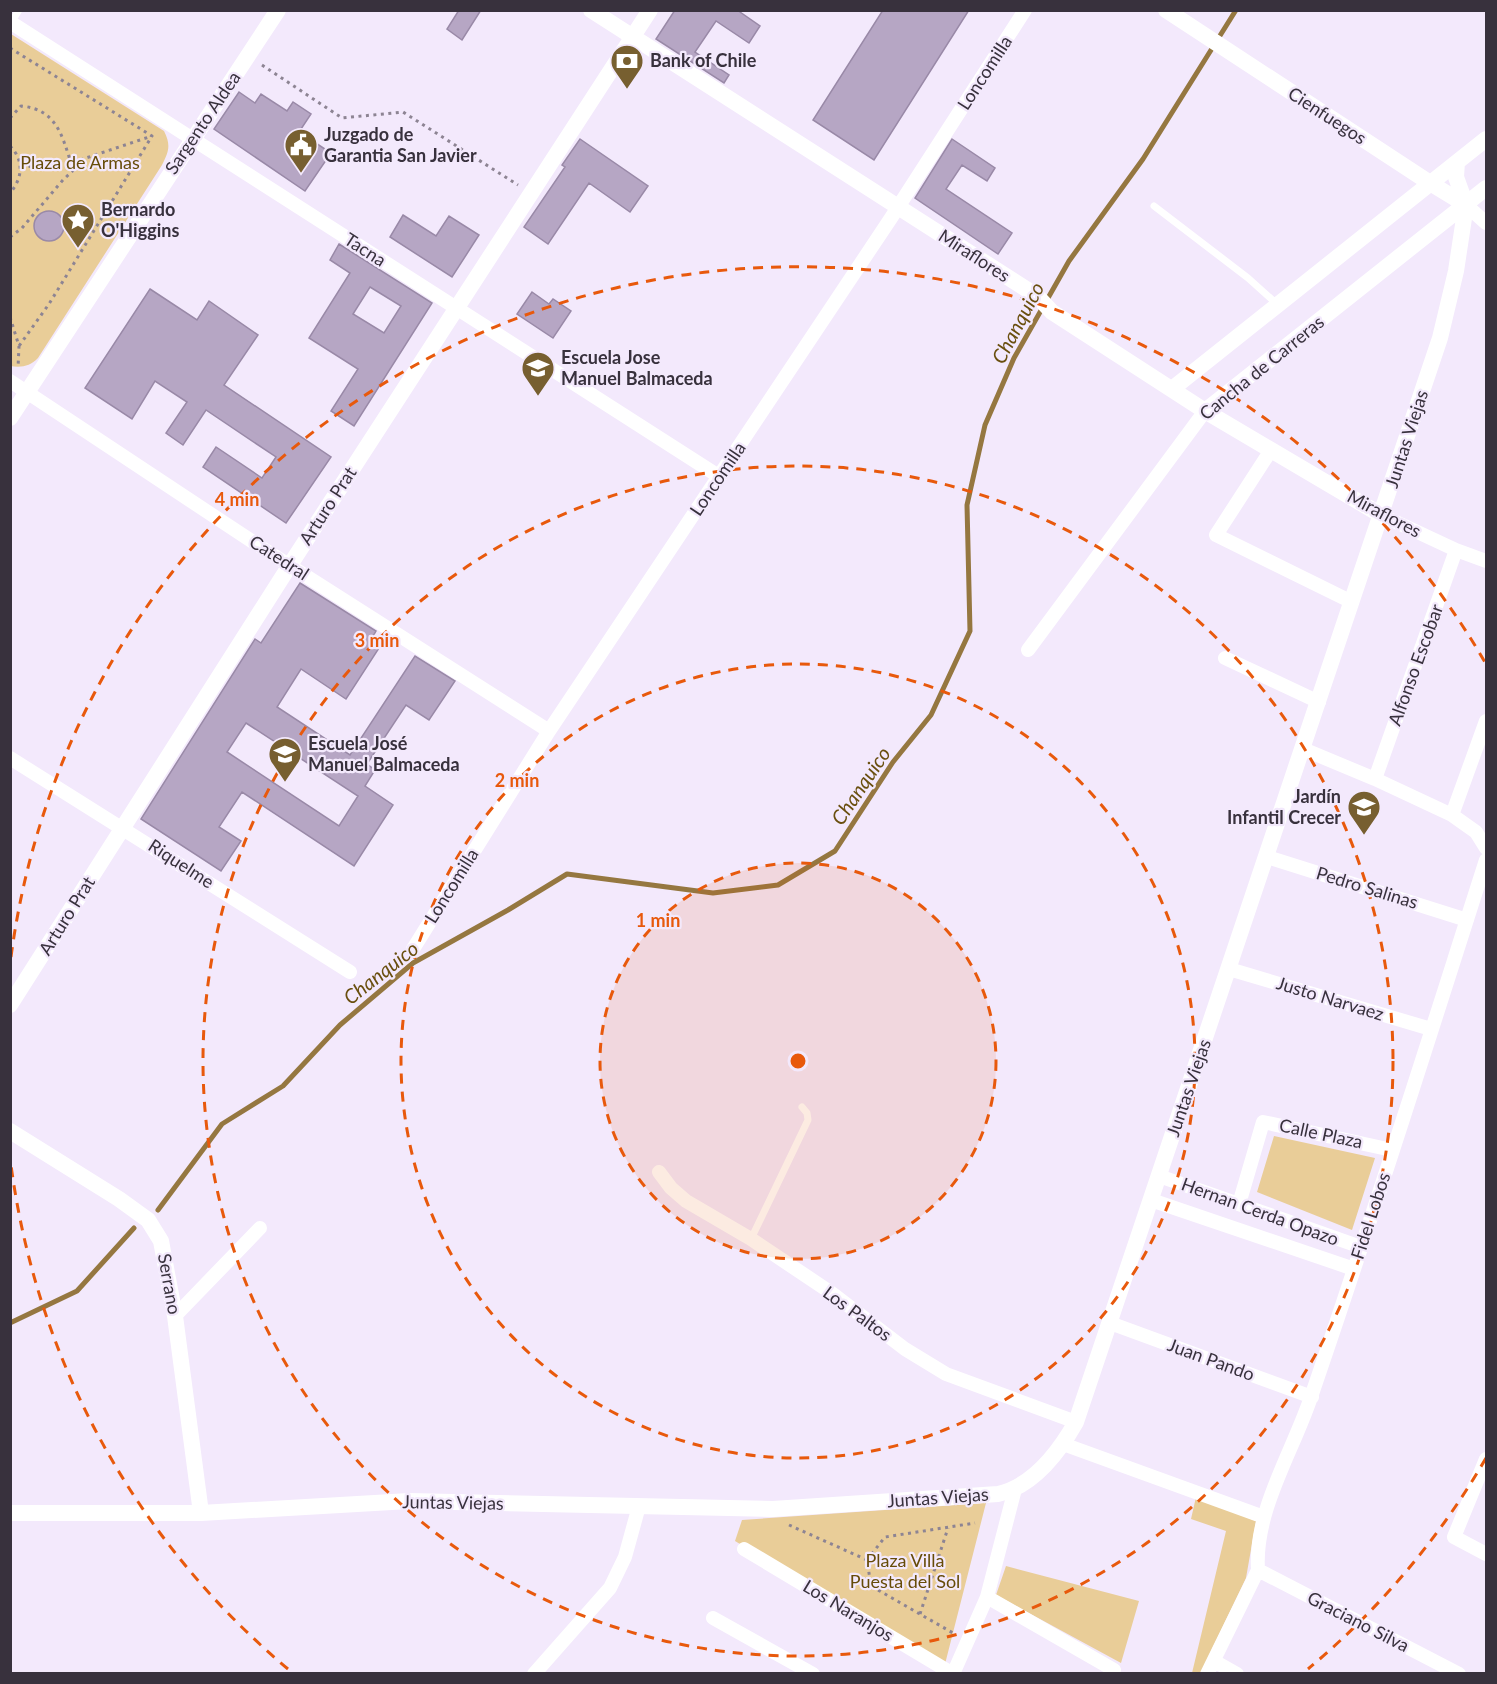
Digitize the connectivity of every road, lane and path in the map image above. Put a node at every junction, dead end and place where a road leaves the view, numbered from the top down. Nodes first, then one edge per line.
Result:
1 (19, 10) edge
2 (278, 10) edge
3 (591, 10) edge
4 (650, 10) edge
5 (1025, 10) edge
6 (1166, 10) edge
7 (11, 22) edge
8 (633, 38) junction
9 (10, 48) edge
10 (248, 55) junction
11 (10, 118) edge
12 (186, 135) junction
13 (152, 136) junction
14 (1486, 139) edge
15 (10, 146) edge
16 (87, 157) junction
17 (1457, 162) junction
18 (71, 163) junction
19 (21, 167) junction
20 (1430, 183) junction
21 (1486, 188) edge
22 (10, 193) edge
23 (532, 194) junction
24 (1466, 205) junction
25 (1154, 206) dead end
26 (898, 208) junction
27 (1486, 224) edge
28 (10, 237) edge
29 (1278, 305) junction
30 (457, 309) junction
31 (10, 317) edge
32 (20, 346) junction
33 (18, 386) edge
34 (1172, 389) junction
35 (1205, 411) junction
36 (10, 418) edge
37 (1271, 450) junction
38 (720, 477) junction
39 (1382, 516) junction
40 (1456, 550) junction
41 (1486, 561) edge
42 (290, 565) junction
43 (1352, 602) junction
44 (1028, 650) dead end
45 (1226, 658) dead end
46 (1319, 702) junction
47 (1486, 721) edge
48 (549, 731) junction
49 (1303, 749) junction
50 (10, 758) edge
51 (1375, 779) junction
52 (1452, 815) junction
53 (122, 827) junction
54 (1486, 848) edge
55 (1267, 857) junction
56 (1486, 860) edge
57 (1467, 920) junction
58 (413, 949) dead end
59 (1229, 969) junction
60 (350, 972) dead end
61 (10, 1005) edge
62 (1431, 1029) junction
63 (802, 1107) dead end
64 (10, 1131) edge
65 (1392, 1150) junction
66 (659, 1172) dead end
67 (1159, 1176) junction
68 (1151, 1200) junction
69 (1239, 1204) junction
70 (260, 1228) dead end
71 (752, 1239) junction
72 (1360, 1247) junction
73 (1354, 1269) junction
74 (175, 1316) junction
75 (1110, 1323) junction
76 (1312, 1397) junction
77 (1076, 1422) junction
78 (1063, 1444) junction
79 (1486, 1459) edge
80 (1015, 1489) junction
81 (639, 1506) junction
82 (10, 1513) edge
83 (201, 1513) junction
84 (1264, 1517) junction
85 (975, 1523) dead end
86 (786, 1524) dead end
87 (948, 1527) junction
88 (744, 1549) dead end
89 (1486, 1554) edge
90 (867, 1560) junction
91 (1258, 1570) junction
92 (987, 1597) junction
93 (920, 1614) junction
94 (713, 1618) dead end
95 (953, 1633) dead end
96 (1210, 1667) edge
97 (1114, 1670) dead end
98 (534, 1674) edge
99 (813, 1674) edge
100 (953, 1674) edge
101 (1237, 1674) edge
102 (1459, 1674) edge

1 - 7 lane
2 - 10 street, Sargento Aldea
3 - 8 street, Miraflores
4 - 8 street, Arturo Prat
5 - 26 street, Loncomilla
6 - 20 street, Cienfuegos
7 - 12 street, Tacna
8 - 23 street, Arturo Prat
8 - 26 street, Miraflores
9 - 13 path
10 - 12 street, Sargento Aldea
10 - 23 path
11 - 18 path
12 - 13 path
12 - 30 street, Tacna
12 - 33 street, Sargento Aldea
13 - 16 path
13 - 32 path
14 - 17 street
15 - 19 path
16 - 18 path
16 - 28 path
17 - 20 street
17 - 24 street
18 - 19 path
19 - 22 path
20 - 24 street, Cienfuegos
20 - 29 street
21 - 24 street, Cancha de Carreras
23 - 30 street, Arturo Prat
24 - 27 street, Cienfuegos
24 - 35 street, Cancha de Carreras
24 - 39 street, Juntas Viejas
25 - 29 lane
26 - 34 street, Miraflores
26 - 38 street, Loncomilla
29 - 34 street
30 - 38 street, Tacna
30 - 42 street, Arturo Prat
31 - 32 path
32 - 33 path
33 - 36 street, Sargento Aldea
33 - 42 street, Catedral
34 - 35 street, Miraflores
35 - 37 street, Miraflores
35 - 44 street, Cancha de Carreras
37 - 39 street, Miraflores
37 - 43 street
38 - 48 street, Loncomilla
39 - 40 street, Miraflores
39 - 43 street, Juntas Viejas
40 - 41 street, Miraflores
40 - 51 street, Alfonso Escobar
42 - 48 street, Catedral
42 - 53 street, Arturo Prat
43 - 46 street, Juntas Viejas
45 - 46 street
46 - 49 street, Juntas Viejas
47 - 52 street
48 - 58 street, Loncomilla
49 - 51 street
49 - 55 street, Juntas Viejas
50 - 53 street, Riquelme
51 - 52 street
52 - 54 street
53 - 60 street, Riquelme
53 - 61 street, Arturo Prat
55 - 57 street, Pedro Salinas
55 - 59 street, Juntas Viejas
56 - 57 street, Fidel Lobos
57 - 62 street, Fidel Lobos
59 - 62 street, Justo Narvaez
59 - 67 street, Juntas Viejas
62 - 65 street, Fidel Lobos
63 - 71 lane
64 - 74 street, Serrano
65 - 69 street, Calle Plaza
65 - 72 street, Fidel Lobos
66 - 71 street, Los Paltos
67 - 68 street, Juntas Viejas
67 - 69 street, Hernan Cerda Opazo
68 - 73 street, Hernan Cerda Opazo
68 - 75 street, Juntas Viejas
69 - 72 street, Hernan Cerda Opazo
70 - 74 street
71 - 77 street, Los Paltos
72 - 73 street, Fidel Lobos
73 - 76 street, Fidel Lobos
74 - 83 street, Serrano
75 - 76 street, Juan Pando
75 - 77 street, Juntas Viejas
76 - 84 street, Fidel Lobos
77 - 78 street, Juntas Viejas
78 - 80 street, Juntas Viejas
78 - 84 street
79 - 89 street
80 - 81 street, Juntas Viejas
80 - 92 street
81 - 83 street, Juntas Viejas
81 - 98 street
82 - 83 street, Juntas Viejas
84 - 91 street, Fidel Lobos
85 - 87 path
86 - 90 path
87 - 90 path
87 - 93 path
88 - 100 street, Los Naranjos
90 - 93 path
91 - 96 street
91 - 102 street, Graciano Silva
92 - 97 street
92 - 100 street
93 - 95 path
94 - 99 street
96 - 101 street

